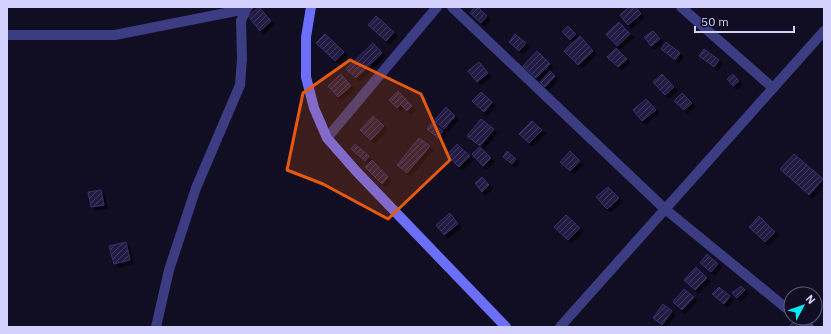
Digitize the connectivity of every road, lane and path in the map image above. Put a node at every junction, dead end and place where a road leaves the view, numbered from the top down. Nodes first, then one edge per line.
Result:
1 (311, 7) edge
2 (437, 7) edge
3 (452, 7) edge
4 (681, 7) edge
5 (247, 8) edge
6 (824, 31) edge
7 (7, 35) edge
8 (773, 88) junction
9 (327, 138) junction
10 (665, 209) junction
11 (783, 305) edge
12 (156, 327) edge
13 (506, 327) edge
14 (560, 327) edge

1 - 9 main road
2 - 9 street
3 - 10 street
4 - 8 street
5 - 7 street
5 - 12 street
6 - 8 street
8 - 10 street
9 - 13 main road
10 - 11 street
10 - 14 street

